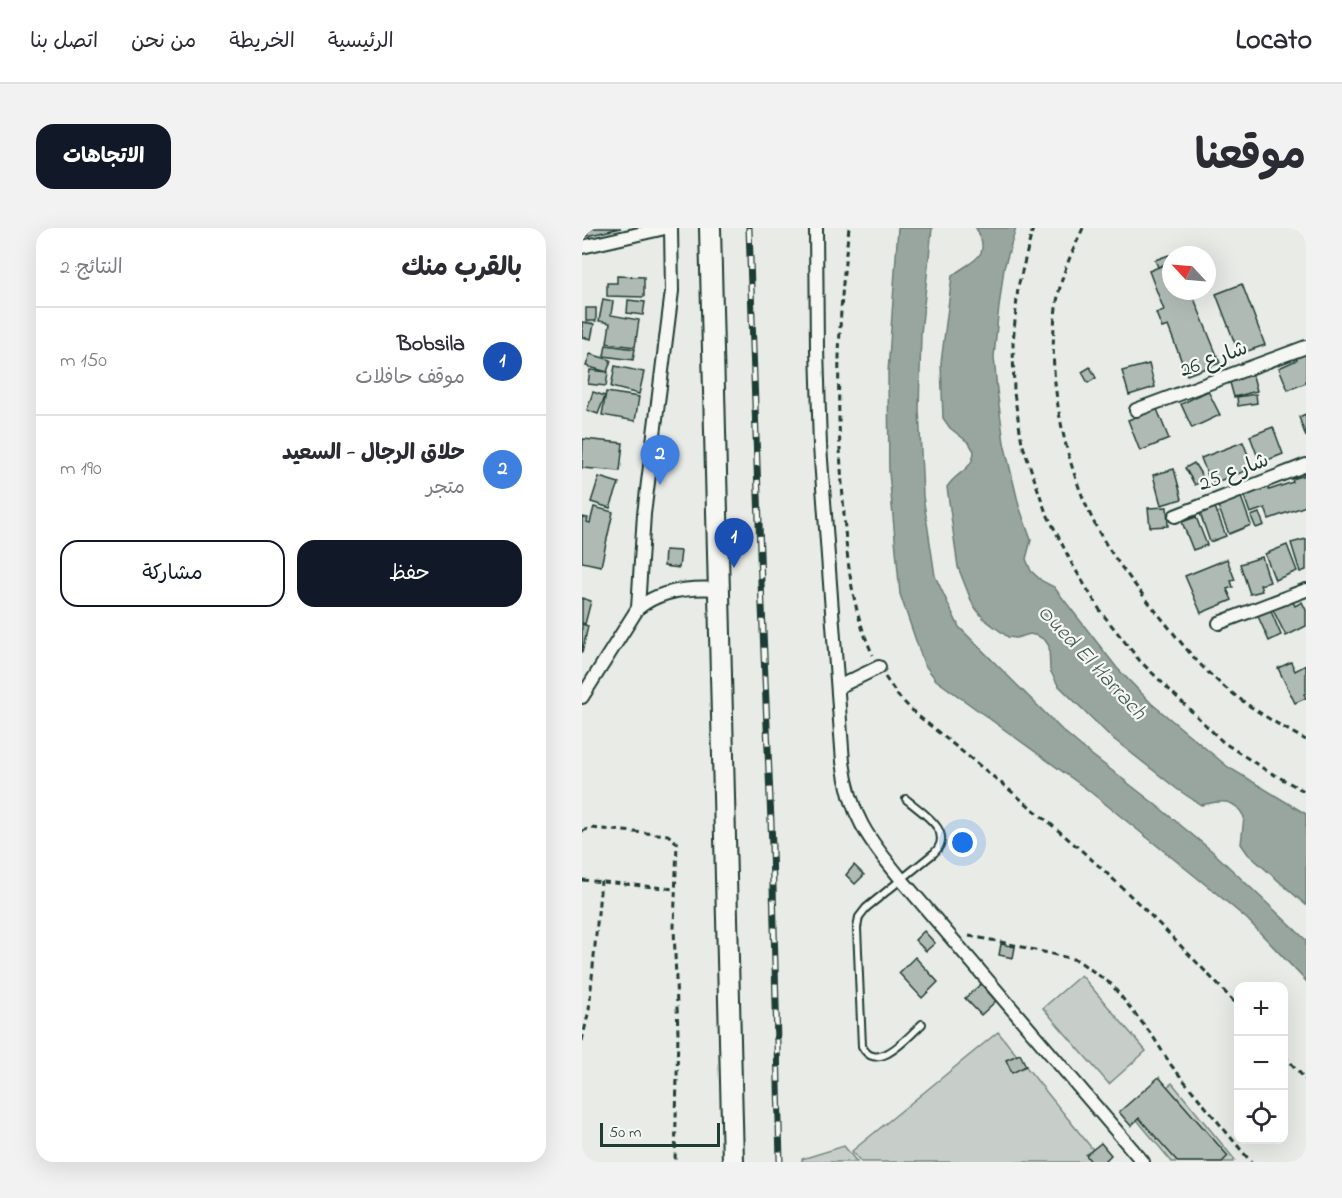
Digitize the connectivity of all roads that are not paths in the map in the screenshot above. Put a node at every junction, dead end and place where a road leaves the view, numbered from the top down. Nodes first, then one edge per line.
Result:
1 (665, 228) edge
2 (671, 228) edge
3 (710, 228) edge
4 (816, 228) edge
5 (582, 247) edge
6 (1306, 347) edge
7 (1136, 410) dead end
8 (1306, 465) edge
9 (1175, 516) dead end
10 (718, 589) junction
11 (1306, 590) edge
12 (638, 608) junction
13 (1219, 623) dead end
14 (879, 667) road end
15 (838, 687) junction
16 (582, 697) edge
17 (906, 799) dead end
18 (901, 879) junction
19 (922, 1024) dead end
20 (733, 1162) edge
21 (1143, 1162) edge

1 - 5 street
2 - 12 street
3 - 10 main road
4 - 15 street
6 - 7 street, شارع 26
8 - 9 street, شارع 25
10 - 12 street
10 - 20 main road
11 - 13 street
12 - 16 street
14 - 15 street
15 - 18 street
17 - 18 lane
18 - 19 lane
18 - 21 street

